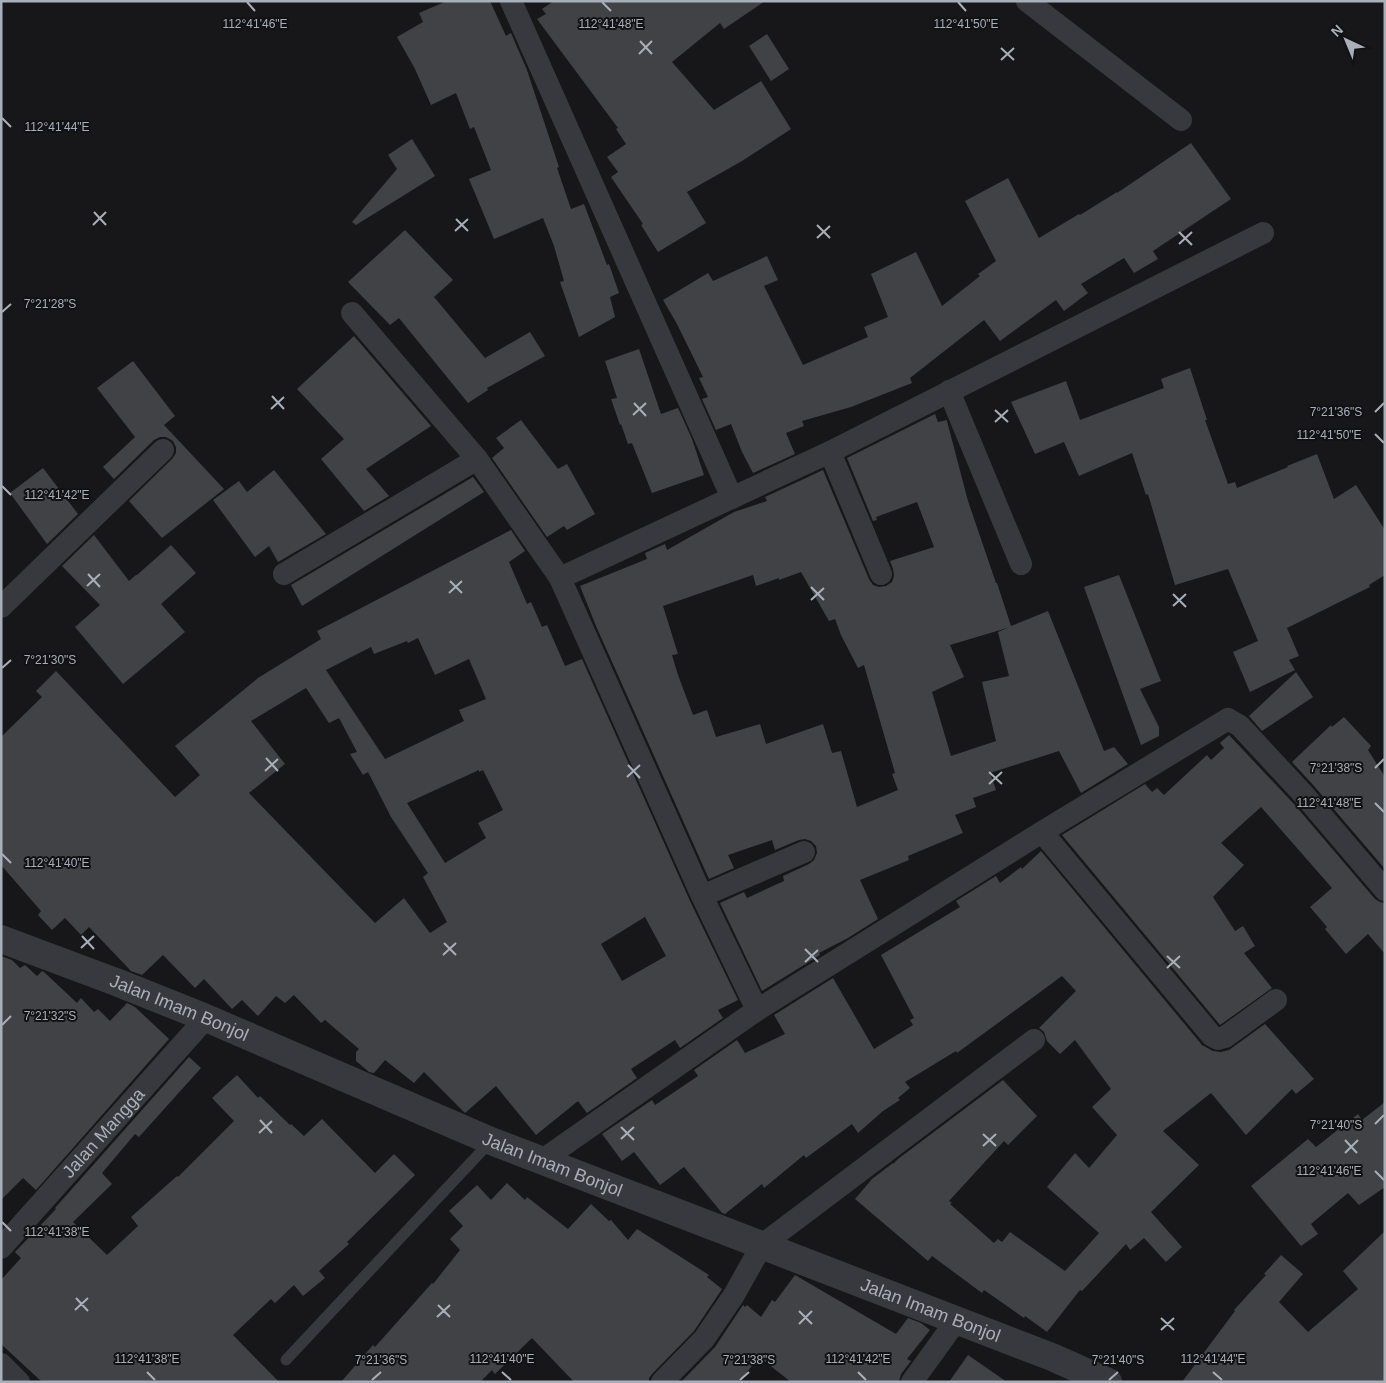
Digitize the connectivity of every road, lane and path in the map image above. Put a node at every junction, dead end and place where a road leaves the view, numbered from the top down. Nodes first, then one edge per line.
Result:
1 (511, 1) edge
2 (1027, 1) edge
3 (1181, 120) dead end
4 (1263, 233) dead end
5 (352, 313) dead end
6 (949, 391) junction
7 (163, 450) dead end
8 (830, 452) junction
9 (476, 459) junction
10 (732, 498) junction
11 (1022, 564) dead end
12 (284, 574) dead end
13 (881, 574) dead end
14 (560, 578) junction
15 (1, 607) edge
16 (1042, 832) junction
17 (804, 852) dead end
18 (1385, 890) edge
19 (702, 896) junction
20 (1, 939) edge
21 (1276, 1000) dead end
22 (757, 1010) junction
23 (206, 1018) junction
24 (1034, 1040) dead end
25 (491, 1141) junction
26 (541, 1161) junction
27 (762, 1244) junction
28 (1, 1248) edge
29 (956, 1321) junction
30 (286, 1360) dead end
31 (1, 1364) edge
32 (19, 1382) edge
33 (662, 1382) edge
34 (912, 1382) edge
35 (1108, 1382) edge

1 - 10 street
2 - 3 street
4 - 6 street
5 - 9 street
6 - 8 street
6 - 11 street
7 - 15 street
8 - 10 street
8 - 13 street
9 - 12 street
9 - 14 street
10 - 14 street
14 - 19 street
16 - 18 street
16 - 21 street
16 - 22 street
17 - 19 street
19 - 22 street
20 - 23 street, Jalan Imam Bonjol
22 - 26 street
23 - 25 street, Jalan Imam Bonjol
23 - 28 street, Jalan Mangga
24 - 27 street
25 - 26 street, Jalan Imam Bonjol
25 - 30 lane
26 - 27 street, Jalan Imam Bonjol
27 - 29 street, Jalan Imam Bonjol
27 - 33 street
29 - 34 street
29 - 35 street, Jalan Imam Bonjol
31 - 32 street

